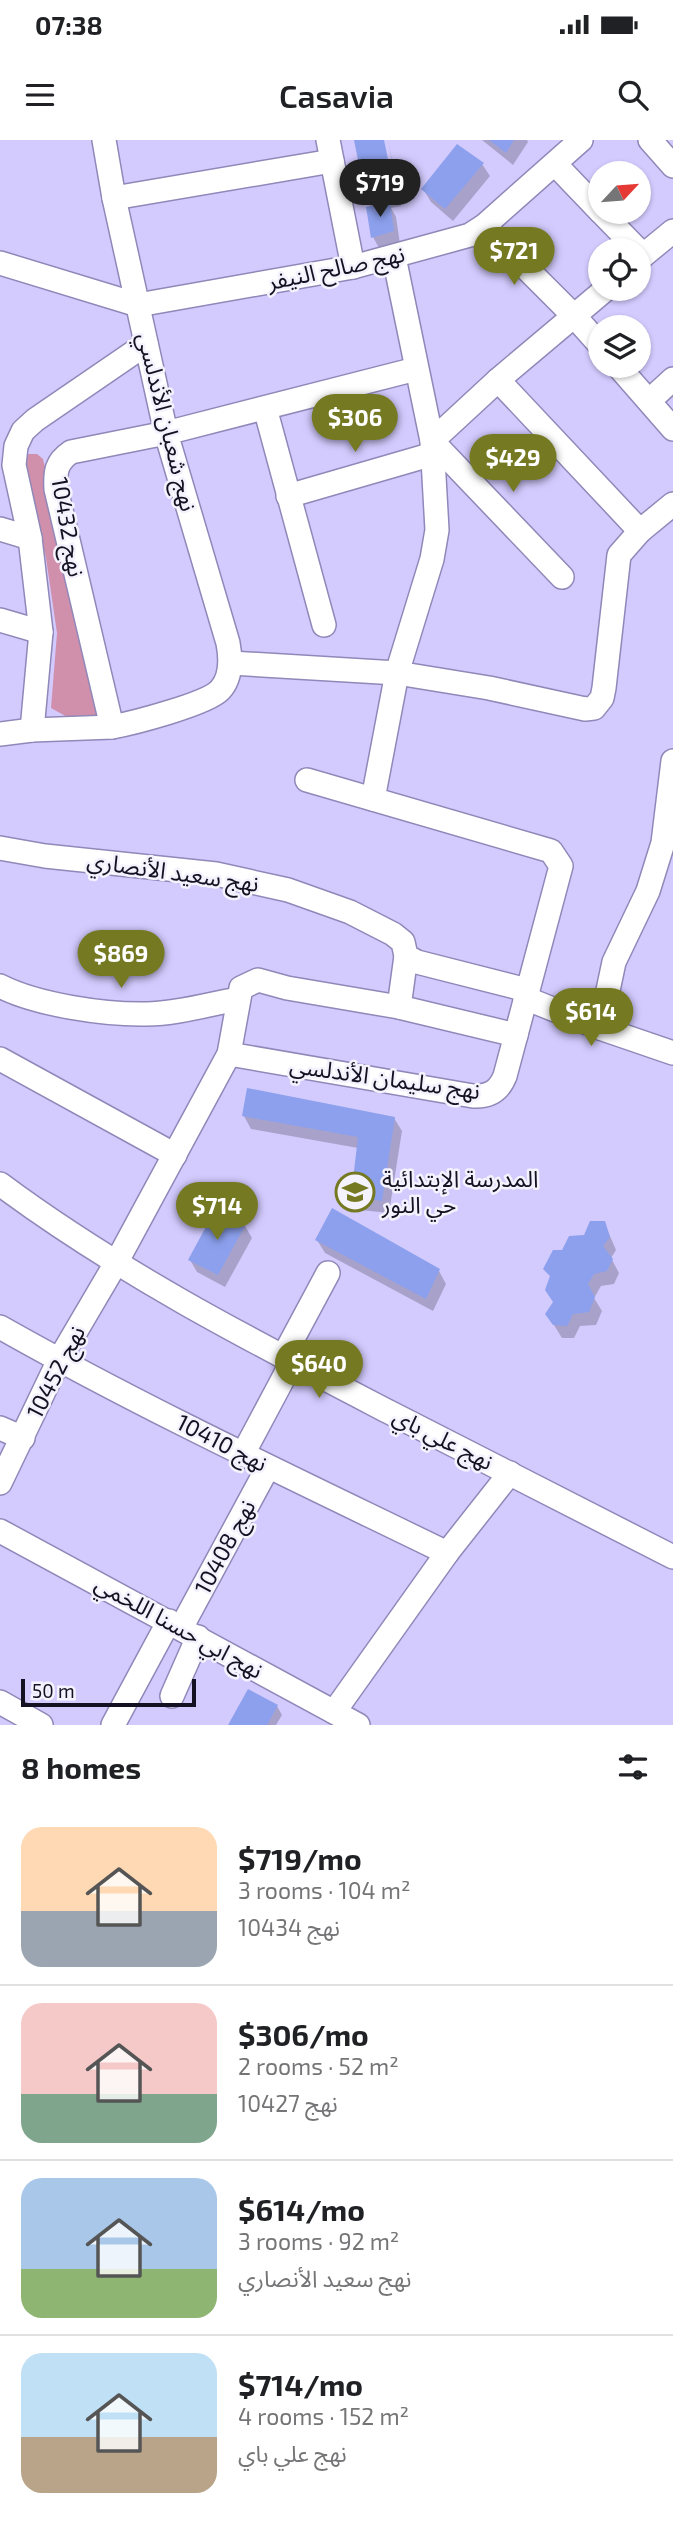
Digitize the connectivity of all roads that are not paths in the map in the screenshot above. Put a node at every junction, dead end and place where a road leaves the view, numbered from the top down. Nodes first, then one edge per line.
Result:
1 (104, 140) edge
2 (581, 140) edge
3 (650, 140) edge
4 (330, 150) edge
5 (555, 164) junction
6 (673, 166) edge
7 (114, 198) junction
8 (588, 198) edge
9 (613, 224) edge
10 (484, 226) junction
11 (673, 231) edge
12 (625, 238) edge
13 (651, 246) edge
14 (394, 257) junction
15 (0, 263) edge
16 (353, 267) junction
17 (593, 301) edge
18 (138, 305) junction
19 (575, 317) junction
20 (588, 332) edge
21 (146, 344) junction
22 (416, 369) junction
23 (629, 378) edge
24 (673, 379) edge
25 (498, 380) junction
26 (649, 401) junction
27 (265, 408) junction
28 (673, 429) edge
29 (166, 433) junction
30 (433, 447) junction
31 (288, 496) junction
32 (673, 504) edge
33 (0, 529) edge
34 (640, 531) junction
35 (30, 538) junction
36 (562, 577) dead end
37 (0, 620) edge
38 (324, 625) dead end
39 (41, 632) junction
40 (231, 663) junction
41 (397, 673) junction
42 (111, 727) junction
43 (32, 730) junction
44 (0, 734) edge
45 (673, 761) edge
46 (307, 780) dead end
47 (373, 799) junction
48 (0, 848) edge
49 (406, 956) junction
50 (0, 986) edge
51 (526, 994) junction
52 (238, 999) junction
53 (399, 1007) junction
54 (600, 1028) junction
55 (516, 1035) junction
56 (673, 1052) edge
57 (229, 1054) junction
58 (0, 1059) edge
59 (176, 1155) junction
60 (0, 1184) edge
61 (116, 1263) junction
62 (328, 1273) dead end
63 (0, 1327) edge
64 (59, 1360) junction
65 (288, 1360) junction
66 (0, 1428) edge
67 (23, 1438) junction
68 (243, 1454) junction
69 (268, 1467) junction
70 (510, 1473) junction
71 (0, 1483) edge
72 (0, 1531) edge
73 (447, 1553) junction
74 (673, 1557) edge
75 (183, 1628) junction
76 (172, 1696) dead end
77 (0, 1702) edge
78 (334, 1712) junction
79 (41, 1725) edge
80 (113, 1725) edge
81 (358, 1725) edge

1 - 7 street, نهج شعبان الأندلسي
2 - 5 street, نهج صالح النيفر
3 - 6 street
4 - 7 street
4 - 16 street
5 - 8 street
5 - 10 street, نهج صالح النيفر
7 - 18 street, نهج شعبان الأندلسي
9 - 12 street
10 - 14 street, نهج صالح النيفر
10 - 19 street
11 - 13 street
14 - 16 street, نهج صالح النيفر
14 - 22 street
15 - 18 street
16 - 18 street, نهج صالح النيفر
17 - 19 street
18 - 21 street, نهج شعبان الأندلسي
19 - 20 street
19 - 25 street
21 - 29 street, نهج شعبان الأندلسي
21 - 35 street
22 - 27 street, نهج 10432
22 - 30 street
23 - 26 street
24 - 26 street
25 - 30 street
25 - 34 street
26 - 28 street
27 - 29 street, نهج 10432
27 - 31 street
29 - 40 street, نهج شعبان الأندلسي
29 - 42 street, نهج 10432
30 - 31 street
30 - 36 street
30 - 41 street
31 - 38 street
32 - 34 street
33 - 35 street
34 - 41 street
35 - 39 street
37 - 39 street
39 - 43 street
40 - 41 street
40 - 42 street
41 - 47 street
42 - 43 street
43 - 44 street
45 - 54 street
46 - 47 street, نهج سليمان الأندلسي
47 - 51 street, نهج سليمان الأندلسي
48 - 49 street, نهج سعيد الأنصاري
49 - 51 street
49 - 53 street
50 - 52 street
51 - 54 street
51 - 55 street, نهج سليمان الأندلسي
52 - 53 street
52 - 57 street, نهج 10452
53 - 55 street
54 - 56 street
55 - 57 street, نهج سليمان الأندلسي
57 - 59 street, نهج 10452
58 - 59 street
59 - 61 street, نهج 10452
60 - 61 street, نهج علي باي
61 - 64 street, نهج 10452
61 - 65 street, نهج علي باي
62 - 65 street
63 - 64 street, نهج 10410
64 - 67 street, نهج 10452
64 - 68 street, نهج 10410
65 - 68 street
65 - 70 street, نهج علي باي
66 - 67 street
67 - 71 street, نهج 10452
68 - 69 street, نهج 10410
69 - 73 street, نهج 10410
69 - 75 street, نهج 10408
70 - 73 street
70 - 74 street, نهج علي باي
72 - 75 street, نهج ابي حسنا اللخمي
73 - 78 street
75 - 76 street
75 - 78 street, نهج ابي حسنا اللخمي
75 - 80 street
77 - 79 street
78 - 81 street, نهج ابي حسنا اللخمي

